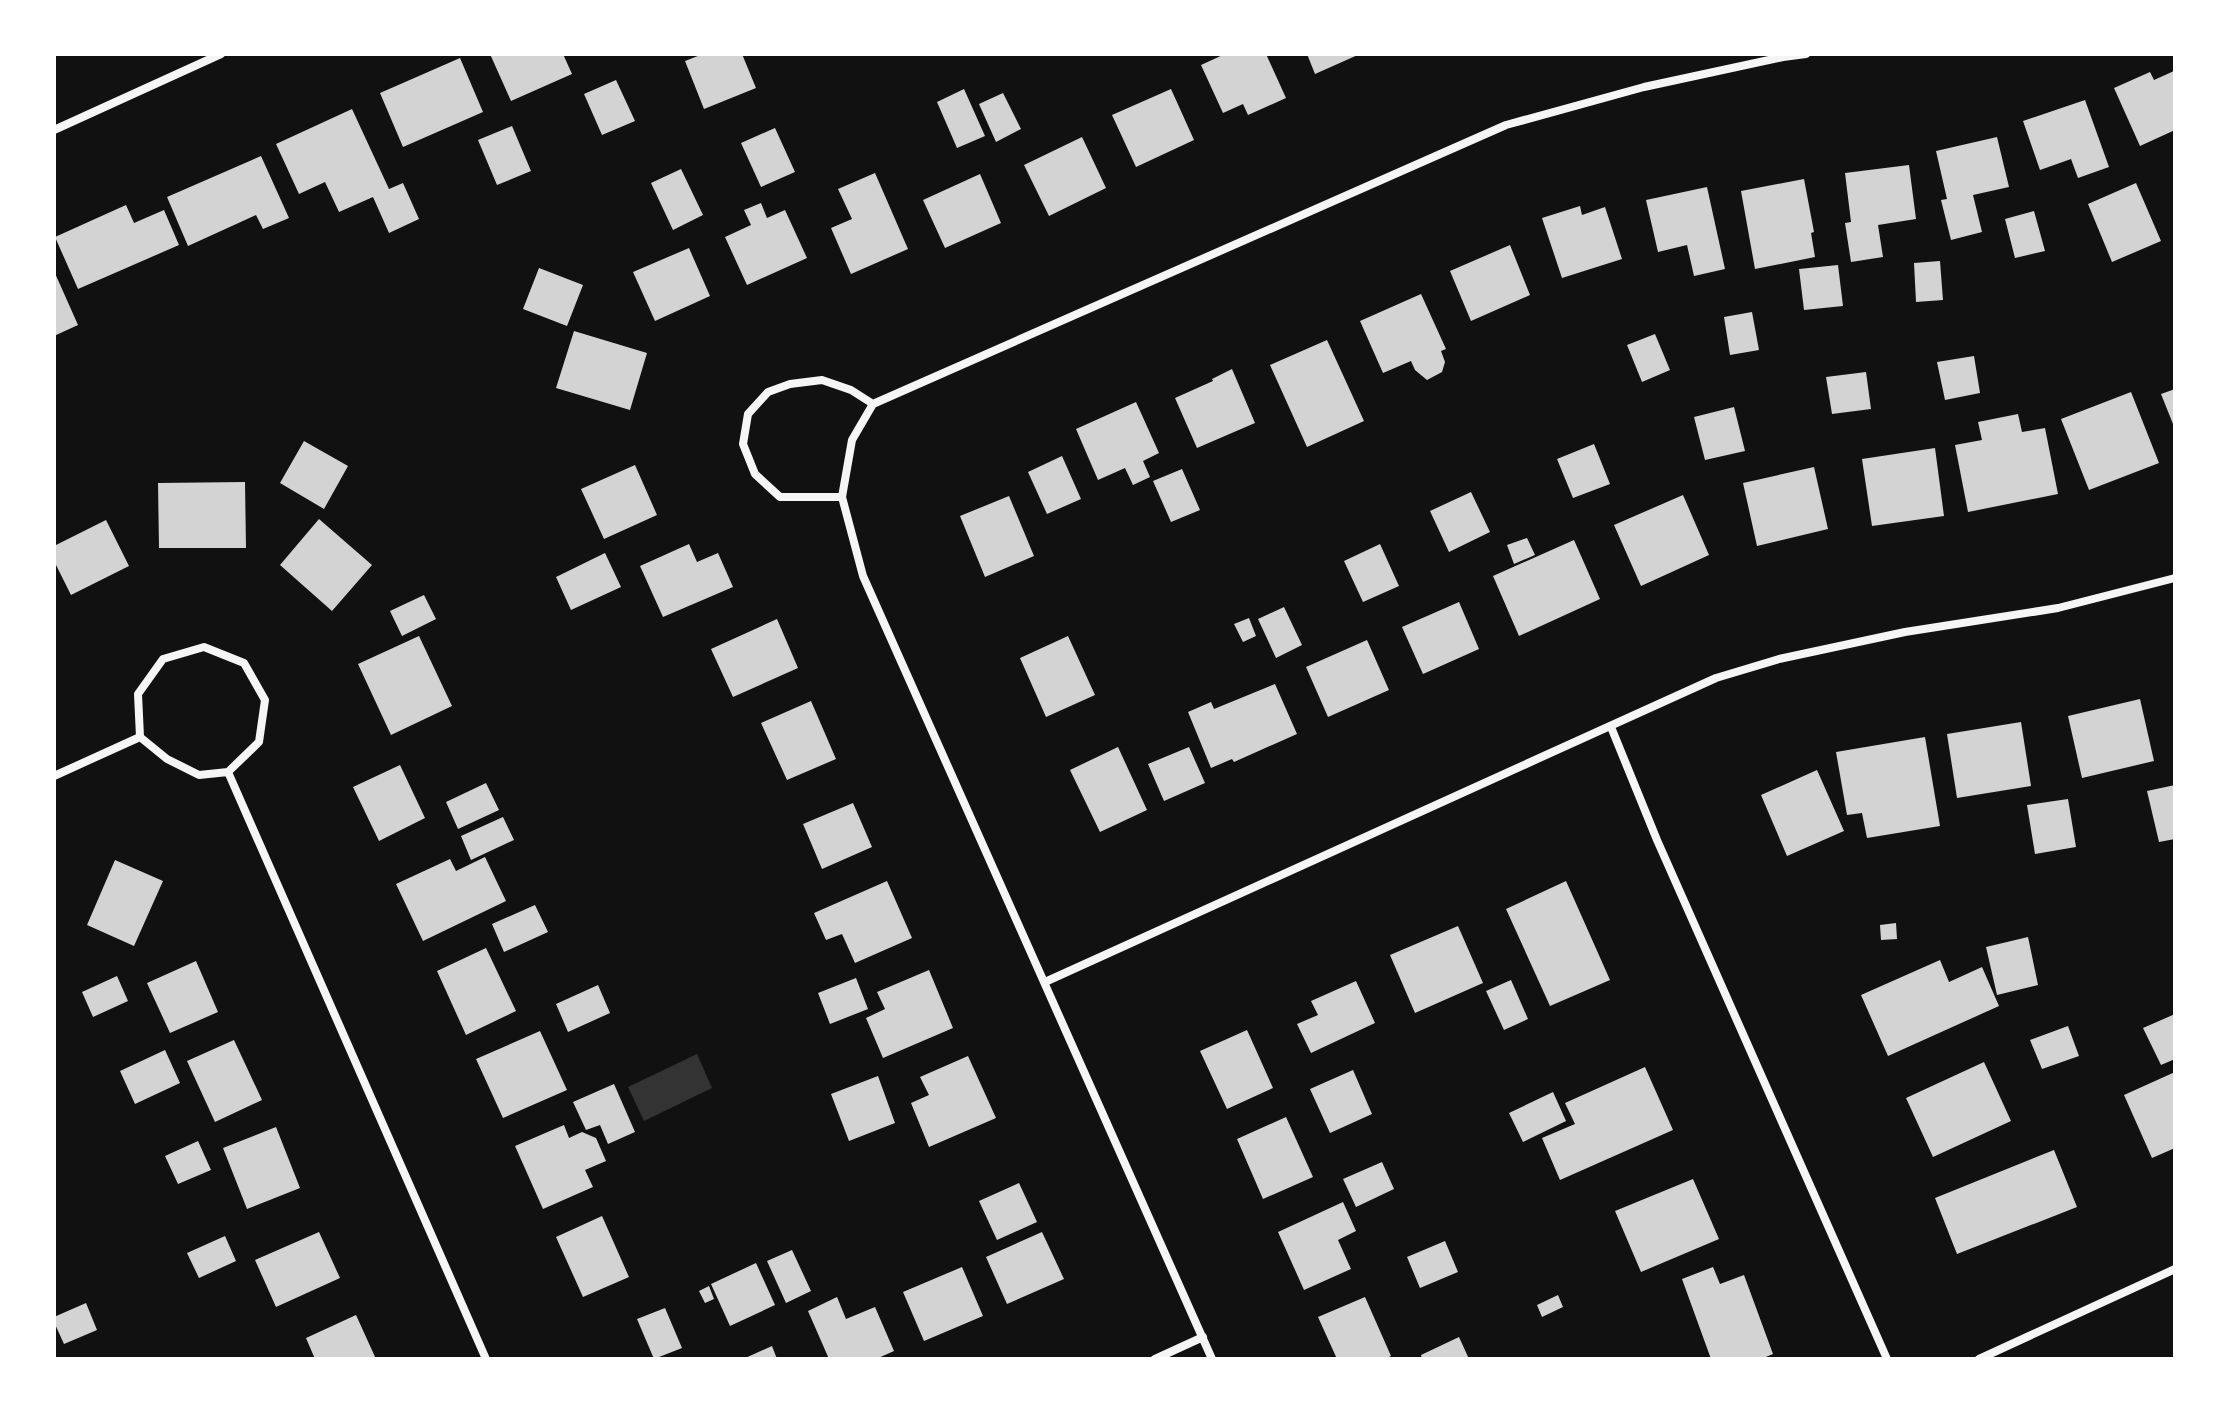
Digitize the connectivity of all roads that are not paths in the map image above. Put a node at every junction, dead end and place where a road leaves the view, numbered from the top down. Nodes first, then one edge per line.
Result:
1 (221, 54) edge
2 (1806, 54) edge
3 (54, 130) edge
4 (873, 404) junction
5 (842, 497) junction
6 (2175, 578) edge
7 (1611, 727) junction
8 (140, 737) junction
9 (228, 772) junction
10 (54, 776) edge
11 (1045, 982) junction
12 (2175, 1269) edge
13 (1203, 1337) junction
14 (486, 1359) edge
15 (1155, 1359) edge
16 (1212, 1359) edge
17 (1887, 1359) edge
18 (1979, 1359) edge

1 - 3 street
2 - 4 street
4 - 5 street
4 - 5 street
5 - 11 street
6 - 7 street
7 - 11 street
7 - 17 street
8 - 9 street
8 - 9 street
8 - 10 street
9 - 14 street
11 - 13 street
12 - 18 street
13 - 15 street
13 - 16 street

